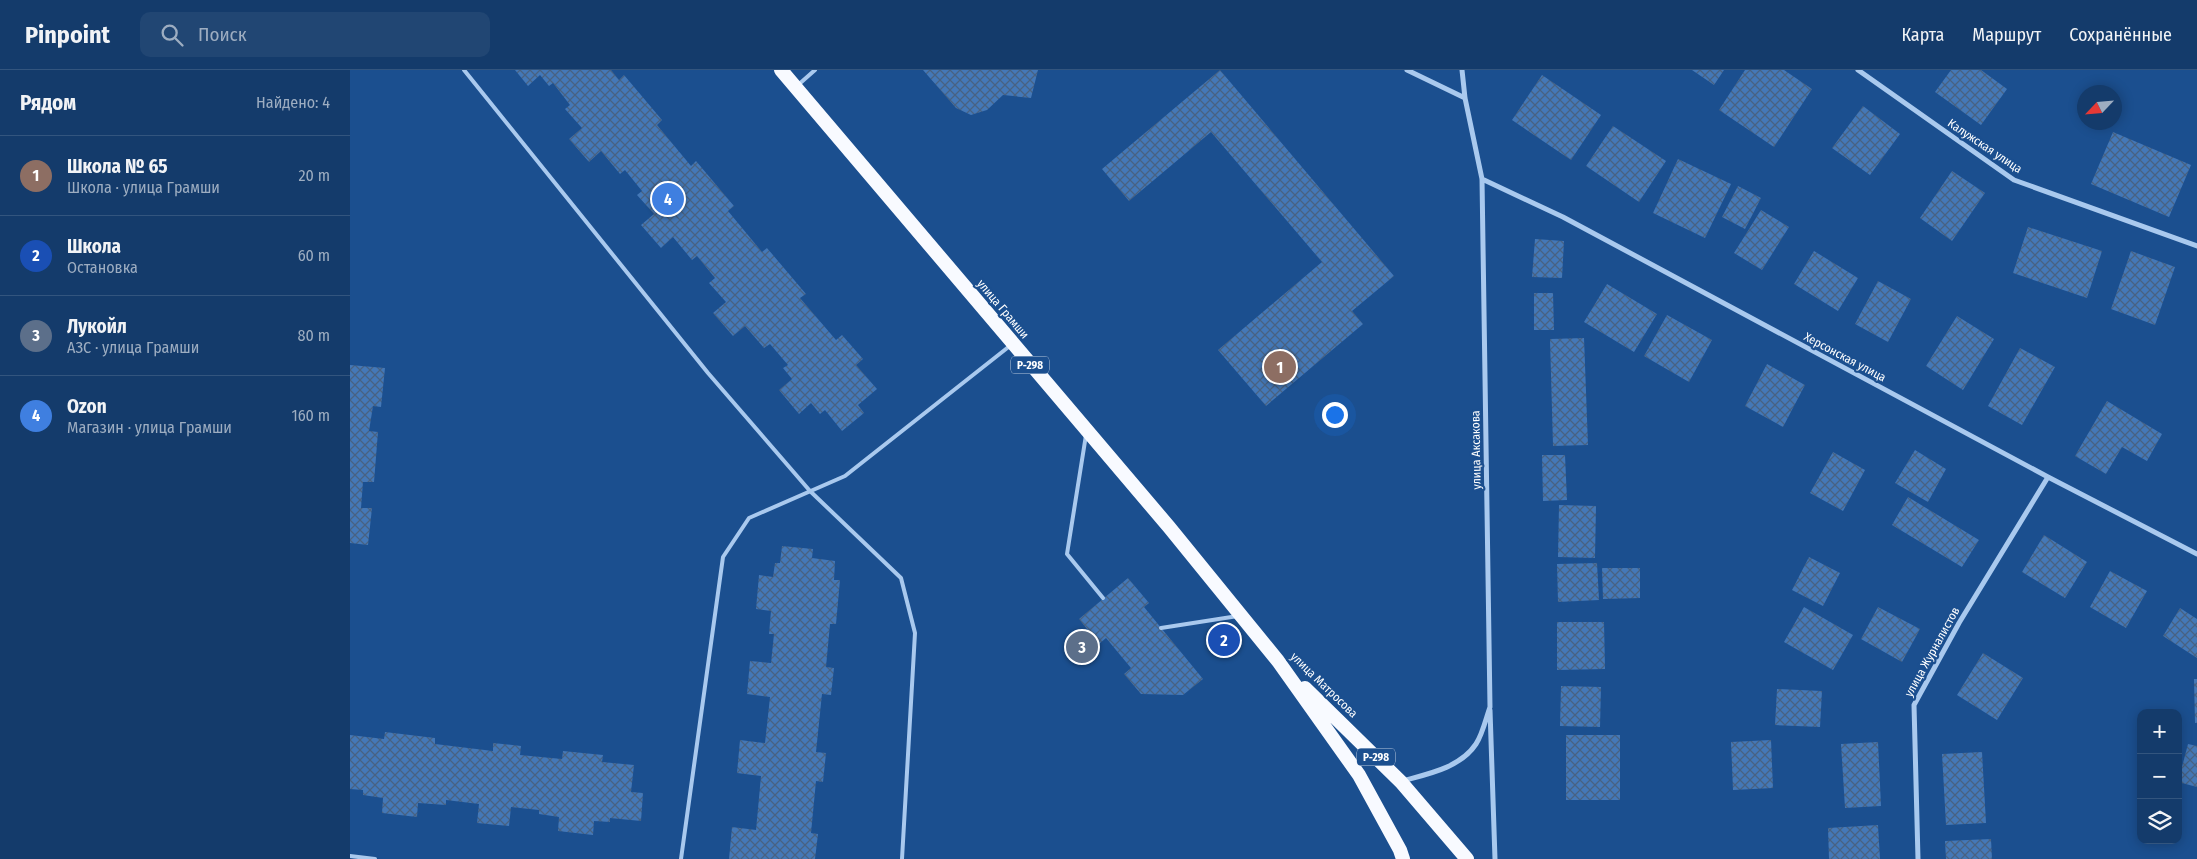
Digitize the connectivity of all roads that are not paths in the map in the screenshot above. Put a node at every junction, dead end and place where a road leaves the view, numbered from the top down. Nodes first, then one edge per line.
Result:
1 (464, 70) edge
2 (781, 70) edge
3 (815, 70) edge
4 (1407, 70) edge
5 (1462, 70) edge
6 (1858, 70) edge
7 (795, 87) junction
8 (1465, 98) junction
9 (1482, 180) junction
10 (2197, 246) edge
11 (1012, 344) junction
12 (1086, 430) junction
13 (2048, 477) junction
14 (810, 491) junction
15 (2197, 554) edge
16 (1103, 598) dead end
17 (1240, 616) junction
18 (1161, 628) dead end
19 (1278, 661) junction
20 (1490, 707) junction
21 (1401, 782) junction
22 (350, 856) edge
23 (375, 859) edge
24 (681, 859) edge
25 (902, 859) edge
26 (1403, 859) edge
27 (1467, 859) edge
28 (1495, 859) edge
29 (1918, 859) edge

1 - 14 lane
2 - 7 highway, улица Грамши / Р-298
3 - 7 lane
4 - 8 street
5 - 8 street, улица Аксакова
6 - 10 street, Калужская улица
7 - 11 highway, улица Грамши / Р-298
8 - 9 street, улица Аксакова
9 - 13 street, Херсонская улица
9 - 20 street, улица Аксакова
11 - 12 highway, улица Грамши / Р-298
11 - 14 lane
12 - 16 lane
12 - 17 highway, улица Грамши / Р-298
13 - 15 street, Херсонская улица
13 - 29 street, улица Журналистов
14 - 24 lane
14 - 25 lane
17 - 18 lane
17 - 19 highway, улица Грамши / Р-298
19 - 21 highway, улица Матросова / Р-298
19 - 26 highway, улица Матросова / Р-298
20 - 21 street, улица Аксакова
20 - 28 street
21 - 27 highway, улица Матросова / Р-298
22 - 23 lane

